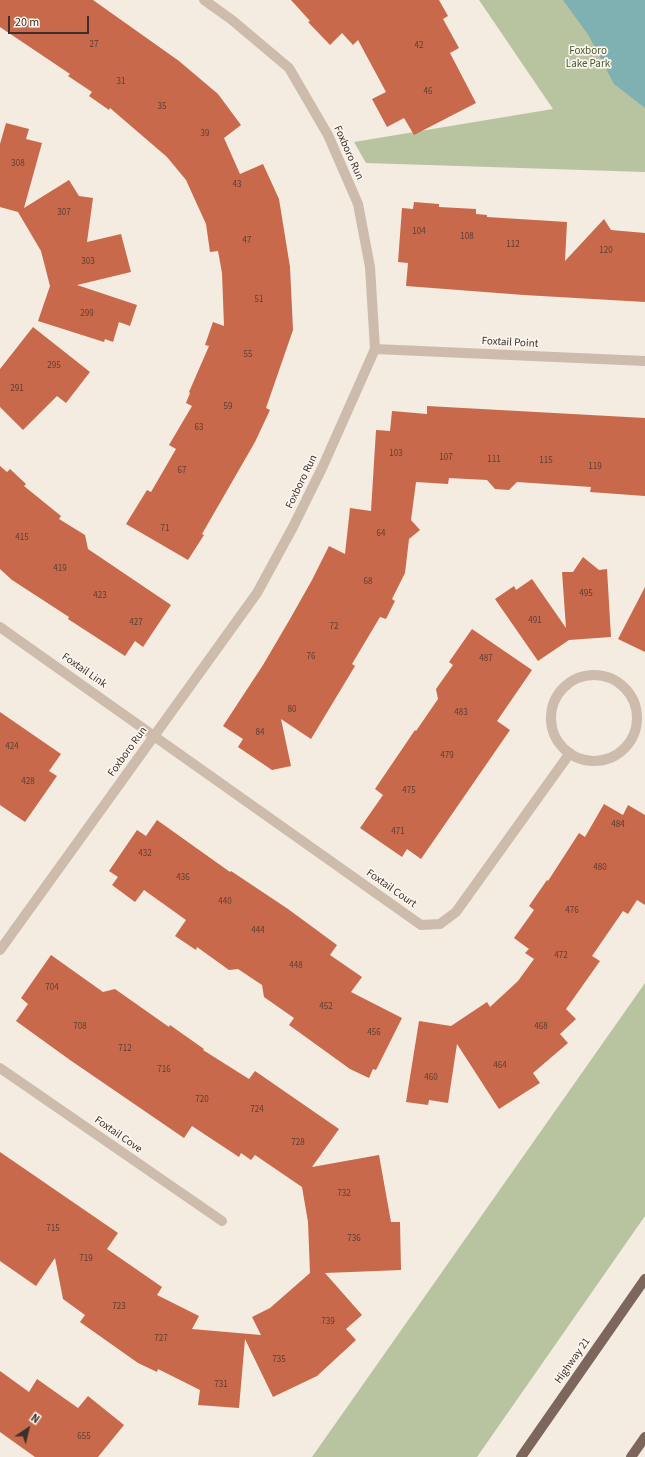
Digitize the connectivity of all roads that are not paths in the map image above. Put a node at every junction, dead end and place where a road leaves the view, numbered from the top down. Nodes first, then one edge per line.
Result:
1 (204, 0) edge
2 (375, 348) junction
3 (645, 361) edge
4 (0, 627) edge
5 (155, 736) junction
6 (570, 753) junction
7 (0, 950) edge
8 (0, 1068) edge
9 (222, 1221) dead end
10 (645, 1279) edge
11 (645, 1437) edge
12 (521, 1457) edge
13 (631, 1457) edge

1 - 2 street, Foxboro Run
2 - 3 street, Foxtail Point
2 - 5 street, Foxboro Run
4 - 5 street, Foxtail Link
5 - 6 street, Foxtail Court
5 - 7 street, Foxboro Run
6 - 6 street
8 - 9 street, Foxtail Cove
10 - 12 main road, Highway 21
11 - 13 main road

